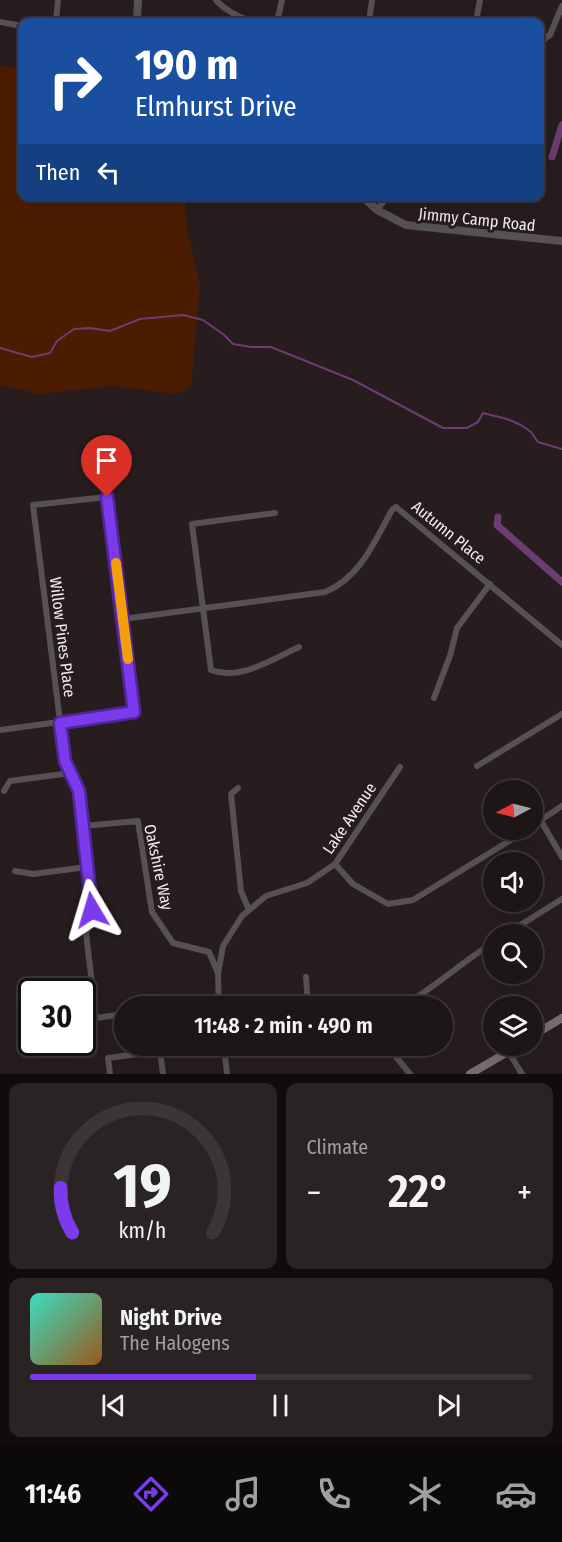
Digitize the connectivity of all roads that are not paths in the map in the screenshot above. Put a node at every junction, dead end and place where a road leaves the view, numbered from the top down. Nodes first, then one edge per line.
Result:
1 (58, 0) edge
2 (138, 0) edge
3 (216, 0) edge
4 (282, 0) edge
5 (372, 0) edge
6 (480, 0) edge
7 (562, 6) edge
8 (56, 18) edge
9 (137, 18) edge
10 (243, 18) edge
11 (278, 18) edge
12 (370, 18) edge
13 (477, 18) edge
14 (0, 22) edge
15 (18, 25) edge
16 (544, 39) edge
17 (367, 201) edge
18 (384, 201) edge
19 (377, 210) junction
20 (562, 241) edge
21 (275, 513) dead end
22 (490, 584) junction
23 (204, 608) junction
24 (123, 619) junction
25 (562, 645) edge
26 (299, 647) dead end
27 (434, 698) dead end
28 (562, 714) edge
29 (60, 723) junction
30 (0, 730) edge
31 (477, 766) dead end
32 (400, 767) dead end
33 (70, 773) junction
34 (238, 788) dead end
35 (4, 791) dead end
36 (562, 806) edge
37 (543, 820) edge
38 (543, 824) edge
39 (82, 826) junction
40 (511, 840) edge
41 (562, 857) edge
42 (335, 864) junction
43 (87, 867) junction
44 (15, 871) dead end
45 (562, 899) edge
46 (249, 910) junction
47 (522, 924) edge
48 (483, 949) edge
49 (218, 975) junction
50 (306, 977) dead end
51 (91, 978) edge
52 (219, 996) edge
53 (307, 996) edge
54 (420, 996) edge
55 (114, 1015) edge
56 (96, 1018) edge
57 (562, 1018) edge
58 (543, 1029) edge
59 (225, 1056) edge
60 (395, 1056) edge
61 (500, 1056) edge
62 (511, 1056) edge
63 (110, 1074) edge
64 (163, 1074) edge
65 (227, 1074) edge
66 (410, 1074) edge
67 (470, 1074) edge
68 (522, 1074) edge

1 - 8 street
2 - 9 street
3 - 10 street
4 - 11 street
5 - 12 street
6 - 13 street
7 - 16 street
14 - 15 street
17 - 19 street, Jimmy Camp Road
18 - 19 street
19 - 20 street, Jimmy Camp Road
21 - 23 street
22 - 23 street, Autumn Place
22 - 25 street, Autumn Place
22 - 27 street
23 - 24 street, Autumn Place
23 - 26 street
24 - 29 street
24 - 29 street, Willow Pines Place
28 - 31 street
29 - 30 street
29 - 33 street, Willow Pines Place
32 - 42 street, Lake Avenue
33 - 35 street
33 - 39 street, Willow Pines Place
34 - 46 street
36 - 37 street
38 - 41 street
39 - 43 street, Willow Pines Place
39 - 49 street, Oakshire Way
40 - 42 street
42 - 46 street, Lake Avenue
43 - 44 street
43 - 51 street, Willow Pines Place
45 - 47 street
46 - 49 street, Lake Avenue
48 - 54 street
49 - 52 street, Lake Avenue
50 - 53 street
55 - 56 street
57 - 58 main road
59 - 65 street
60 - 66 street
61 - 67 main road
62 - 68 street
63 - 64 street

